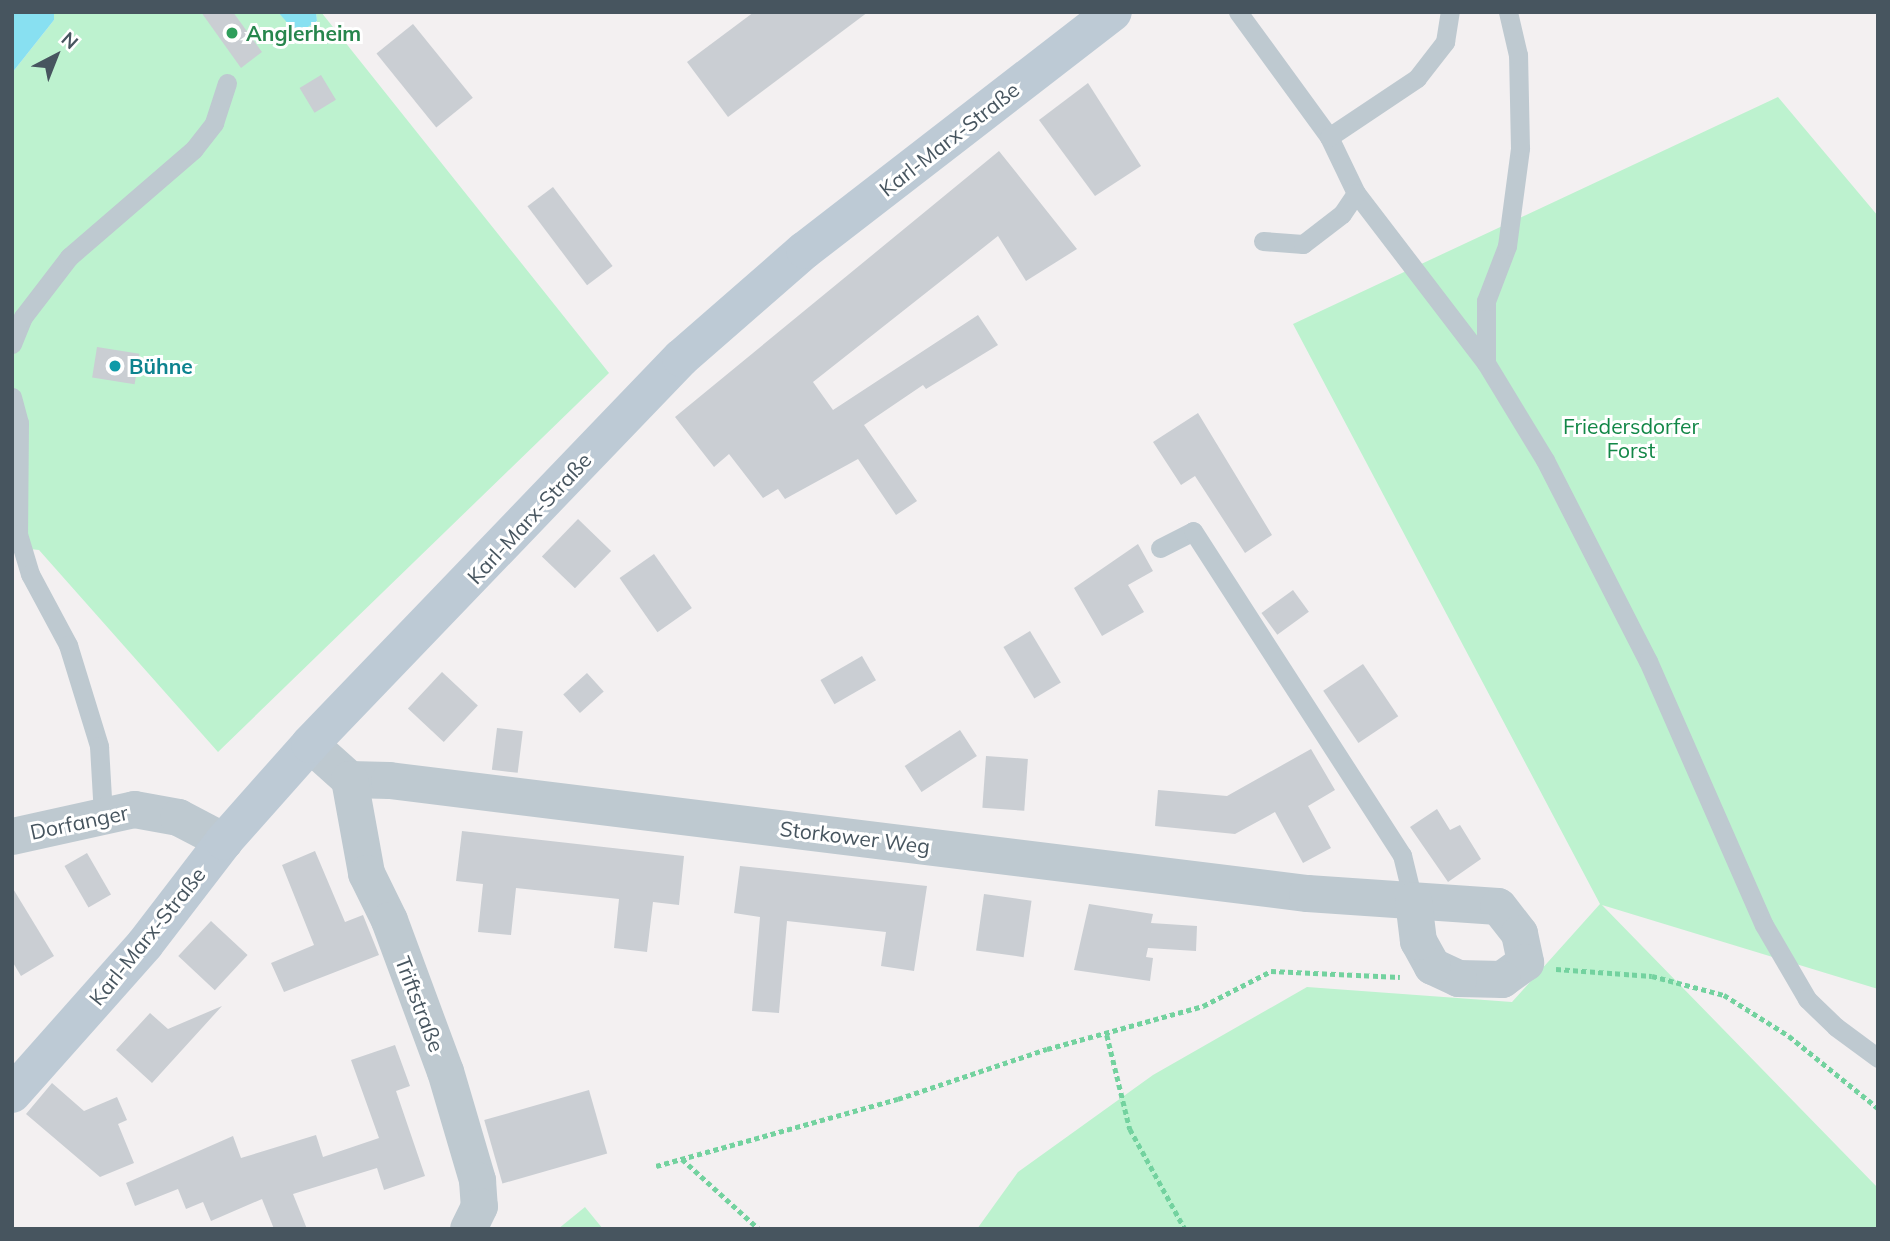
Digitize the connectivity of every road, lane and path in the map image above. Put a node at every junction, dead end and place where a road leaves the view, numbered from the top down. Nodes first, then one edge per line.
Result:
1 (1112, 12) edge
2 (1238, 12) edge
3 (1450, 12) edge
4 (1508, 12) edge
5 (227, 83) dead end
6 (1329, 137) junction
7 (1356, 193) junction
8 (1263, 241) dead end
9 (12, 344) edge
10 (1486, 363) junction
11 (12, 397) edge
12 (1160, 548) dead end
13 (310, 744) junction
14 (349, 779) junction
15 (103, 815) junction
16 (12, 836) edge
17 (224, 841) junction
18 (1413, 900) junction
19 (1432, 966) junction
20 (1563, 971) dead end
21 (1107, 1035) junction
22 (1878, 1058) edge
23 (12, 1094) edge
24 (1878, 1108) edge
25 (681, 1159) junction
26 (656, 1167) dead end
27 (468, 1229) edge
28 (759, 1229) edge
29 (1185, 1229) edge

1 - 13 street, Karl-Marx-Straße
2 - 6 lane
3 - 6 lane
4 - 10 lane
5 - 9 lane
6 - 7 lane
7 - 8 lane
7 - 10 lane
10 - 22 lane
11 - 15 lane
12 - 18 lane
13 - 14 street
13 - 17 street, Karl-Marx-Straße
14 - 18 street, Storkower Weg
14 - 27 street, Triftstraße
15 - 16 street, Dorfanger
15 - 17 street, Dorfanger
17 - 23 street, Karl-Marx-Straße
18 - 19 street
18 - 19 street, Storkower Weg
19 - 21 path
20 - 24 path
21 - 25 path
21 - 29 path
25 - 26 path
25 - 28 path

